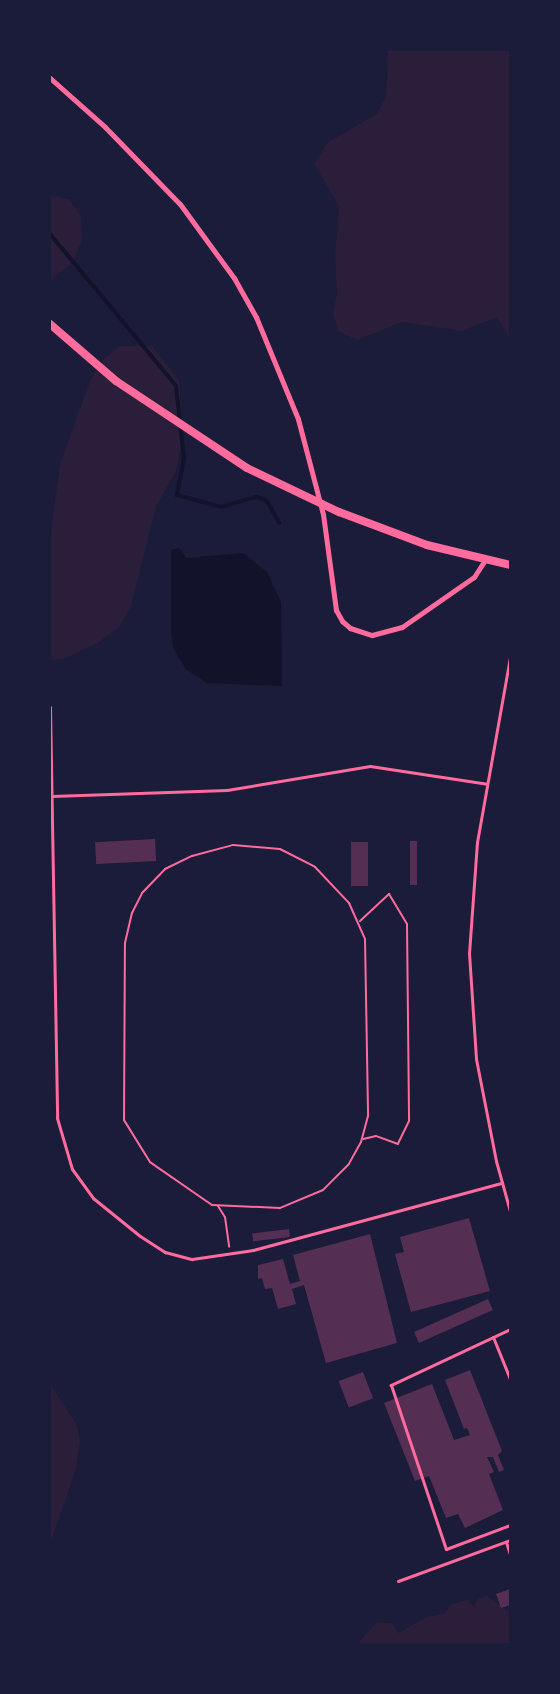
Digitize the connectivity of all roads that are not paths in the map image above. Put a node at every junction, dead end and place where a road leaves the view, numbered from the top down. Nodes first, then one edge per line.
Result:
1 (50, 78) edge
2 (50, 324) edge
3 (485, 560) junction
4 (510, 565) edge
5 (510, 657) edge
6 (50, 707) edge
7 (487, 784) junction
8 (52, 796) junction
9 (502, 1183) junction
10 (510, 1211) edge
11 (510, 1329) edge
12 (493, 1337) junction
13 (510, 1378) edge
14 (510, 1525) edge
15 (508, 1541) edge
16 (510, 1554) edge
17 (398, 1581) dead end

1 - 3 street
2 - 3 main road
3 - 4 main road
5 - 7 lane
6 - 8 lane
7 - 8 lane
7 - 9 lane
8 - 9 lane
9 - 10 lane
11 - 12 lane
12 - 13 lane
12 - 14 lane
15 - 16 lane
15 - 17 lane

